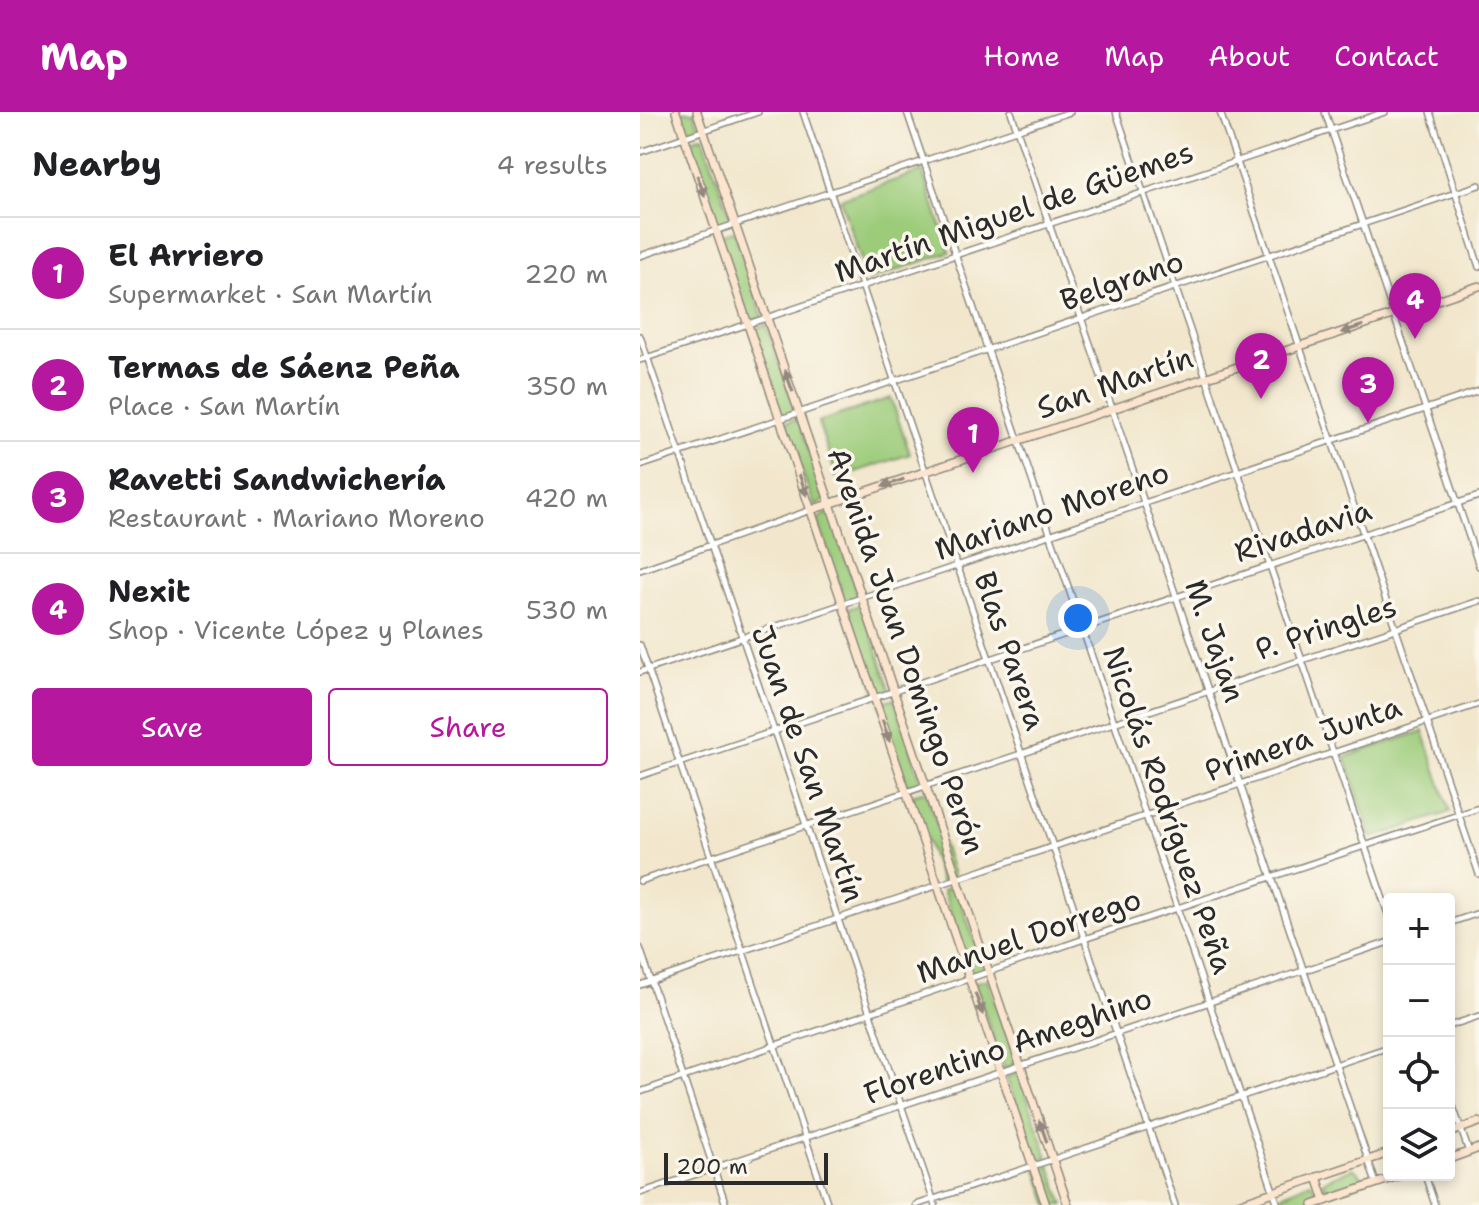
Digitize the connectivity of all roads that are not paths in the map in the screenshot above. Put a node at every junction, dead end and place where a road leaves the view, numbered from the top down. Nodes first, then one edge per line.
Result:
1 (676, 112) edge
2 (697, 112) edge
3 (758, 112) edge
4 (803, 112) edge
5 (907, 112) edge
6 (1011, 112) edge
7 (1070, 112) edge
8 (1116, 112) edge
9 (1220, 112) edge
10 (1325, 112) edge
11 (1385, 112) edge
12 (1430, 112) edge
13 (703, 130) junction
14 (1017, 130) junction
15 (1331, 130) junction
16 (685, 137) junction
17 (640, 152) edge
18 (1236, 160) junction
19 (924, 161) junction
20 (1479, 185) edge
21 (1143, 191) junction
22 (830, 192) junction
23 (1457, 193) junction
24 (1049, 223) junction
25 (1362, 223) junction
26 (735, 224) junction
27 (716, 231) junction
28 (955, 254) junction
29 (1268, 255) junction
30 (640, 256) edge
31 (1479, 267) edge
32 (862, 286) junction
33 (1175, 286) junction
34 (1479, 286) edge
35 (1394, 316) junction
36 (767, 317) junction
37 (1082, 318) junction
38 (748, 324) junction
39 (640, 336) edge
40 (1299, 347) junction
41 (988, 349) junction
42 (647, 358) junction
43 (640, 360) edge
44 (1206, 378) junction
45 (895, 383) junction
46 (1479, 391) edge
47 (1113, 409) junction
48 (1426, 409) junction
49 (800, 414) junction
50 (781, 420) junction
51 (1331, 440) junction
52 (1019, 441) junction
53 (680, 454) junction
54 (640, 466) edge
55 (925, 472) junction
56 (1238, 472) junction
57 (1479, 496) edge
58 (1145, 503) junction
59 (1458, 503) junction
60 (830, 504) junction
61 (811, 510) junction
62 (1051, 534) junction
63 (1363, 534) junction
64 (711, 546) junction
65 (1270, 565) junction
66 (957, 566) junction
67 (1479, 566) edge
68 (640, 570) edge
69 (1176, 597) junction
70 (862, 598) junction
71 (1479, 601) edge
72 (843, 604) junction
73 (1082, 628) junction
74 (1395, 628) junction
75 (742, 638) junction
76 (640, 645) edge
77 (989, 659) junction
78 (1302, 659) junction
79 (648, 669) junction
80 (640, 672) edge
81 (1208, 690) junction
82 (895, 693) junction
83 (875, 700) junction
84 (1479, 704) edge
85 (1427, 721) junction
86 (1116, 723) junction
87 (774, 731) junction
88 (1333, 752) junction
89 (1021, 753) junction
90 (681, 763) junction
91 (640, 776) edge
92 (1240, 783) junction
93 (926, 785) junction
94 (907, 792) junction
95 (1479, 808) edge
96 (1459, 815) junction
97 (1147, 816) junction
98 (806, 826) junction
99 (1365, 845) junction
100 (1053, 846) junction
101 (713, 857) junction
102 (1479, 874) edge
103 (1272, 876) junction
104 (957, 878) junction
105 (640, 881) edge
106 (938, 885) junction
107 (1383, 899) edge
108 (1178, 909) junction
109 (1479, 913) edge
110 (837, 918) junction
111 (1455, 921) edge
112 (1084, 939) junction
113 (1383, 944) edge
114 (640, 948) edge
115 (744, 950) junction
116 (1304, 970) junction
117 (990, 973) junction
118 (971, 980) junction
119 (651, 981) junction
120 (640, 985) edge
121 (1209, 1002) junction
122 (870, 1015) junction
123 (1479, 1016) edge
124 (1455, 1024) edge
125 (1116, 1033) junction
126 (775, 1048) junction
127 (1383, 1049) edge
128 (1336, 1064) junction
129 (1021, 1065) junction
130 (1002, 1072) junction
131 (682, 1077) junction
132 (640, 1092) edge
133 (1241, 1096) junction
134 (901, 1105) junction
135 (1454, 1109) edge
136 (1479, 1122) edge
137 (1148, 1127) junction
138 (1461, 1129) junction
139 (1455, 1131) edge
140 (805, 1138) junction
141 (1479, 1148) edge
142 (1469, 1152) junction
143 (1383, 1155) edge
144 (1455, 1157) edge
145 (1053, 1159) junction
146 (1368, 1160) junction
147 (1033, 1166) junction
148 (714, 1168) junction
149 (1317, 1177) junction
150 (1383, 1181) edge
151 (1427, 1181) edge
152 (1376, 1183) junction
153 (1274, 1192) junction
154 (640, 1193) edge
155 (1325, 1201) junction
156 (934, 1202) edge
157 (726, 1205) edge
158 (828, 1205) edge
159 (916, 1205) edge
160 (1046, 1205) edge
161 (1068, 1205) edge
162 (1175, 1205) edge
163 (1235, 1205) edge
164 (1278, 1205) edge
165 (1313, 1205) edge
166 (1435, 1205) edge

1 - 16 main road, Avenida Juan Domingo Perón
2 - 13 main road, Avenida Juan Domingo Perón
3 - 13 street
4 - 22 street, Blas Parera
5 - 19 street, Nicolás Rodríguez Peña
6 - 14 street, M. Jajan
7 - 14 street
8 - 21 street
9 - 18 street
10 - 15 street
11 - 15 street, Martín Miguel de Güemes
12 - 23 street
13 - 16 street
13 - 26 main road, Avenida Juan Domingo Perón
14 - 19 street
14 - 24 street, M. Jajan
15 - 18 street, Martín Miguel de Güemes
15 - 25 street
16 - 17 street
16 -> 27 main road, Avenida Juan Domingo Perón
18 - 21 street, Martín Miguel de Güemes
18 - 29 street
19 - 22 street
19 - 28 street, Nicolás Rodríguez Peña
20 - 23 street, Belgrano
21 - 24 street, Martín Miguel de Güemes
21 - 33 street
22 - 26 street
22 - 32 street, Blas Parera
23 - 25 street, Belgrano
23 - 31 street
24 - 28 street, Martín Miguel de Güemes
24 - 37 street, M. Jajan
25 - 29 street, Belgrano
25 - 35 street
26 - 27 street
26 - 36 main road, Avenida Juan Domingo Perón
27 - 30 street
27 - 38 main road, Avenida Juan Domingo Perón
28 - 32 street, Martín Miguel de Güemes
28 - 41 street, Nicolás Rodríguez Peña
29 - 33 street, Belgrano
29 - 40 street
32 - 36 street, Martín Miguel de Güemes
32 - 45 street, Blas Parera
33 - 37 street, Belgrano
33 - 44 street
34 - 35 main road, San Martín
35 -> 40 main road, San Martín
35 - 48 street
36 - 38 street, Martín Miguel de Güemes
49 -> 36 main road, Avenida Juan Domingo Perón
37 - 41 street, Belgrano
37 - 47 street, M. Jajan
38 - 42 street, Martín Miguel de Güemes
38 - 50 main road, Avenida Juan Domingo Perón
39 - 42 street, Juan de San Martín
40 - 44 main road, San Martín
40 - 51 street
41 - 45 street, Belgrano
41 - 52 street, Nicolás Rodríguez Peña
42 - 43 street, Martín Miguel de Güemes
42 - 53 street, Juan de San Martín
44 - 47 main road, San Martín
44 - 56 street
45 - 49 street, Belgrano
45 - 55 street, Blas Parera
46 - 48 street, Mariano Moreno
47 - 52 main road, San Martín
47 - 58 street, M. Jajan
48 - 51 street, Mariano Moreno
48 - 59 street
49 - 50 street, Belgrano
49 - 60 main road, Avenida Juan Domingo Perón
50 - 53 street, Belgrano
50 -> 61 main road, Avenida Juan Domingo Perón
51 - 56 street, Mariano Moreno
51 - 63 street
52 - 55 main road, San Martín
52 - 62 street, Nicolás Rodríguez Peña
53 - 54 street, Belgrano
53 - 64 street, Juan de San Martín
55 -> 60 main road, San Martín
55 - 66 street, Blas Parera
56 - 58 street, Mariano Moreno
56 - 65 street
57 - 59 street, Rivadavia
58 - 62 street, Mariano Moreno
58 - 69 street, M. Jajan
59 - 63 street, Rivadavia
59 - 67 street
60 - 61 main road, San Martín
60 - 70 main road, Avenida Juan Domingo Perón
61 - 64 street
61 - 72 main road, Avenida Juan Domingo Perón
62 - 66 street, Mariano Moreno
62 - 73 street, Nicolás Rodríguez Peña
63 - 65 street, Rivadavia
63 - 74 street
64 - 68 street
64 - 75 street, Juan de San Martín
65 - 69 street, Rivadavia
65 - 78 street
66 - 70 street, Mariano Moreno
66 - 77 street, Blas Parera
69 - 73 street, Rivadavia
69 - 81 street, M. Jajan
70 - 72 street, Mariano Moreno
70 - 82 main road, Avenida Juan Domingo Perón
71 - 74 street, P. Pringles
72 - 75 street, Mariano Moreno
72 - 83 main road, Avenida Juan Domingo Perón
73 - 77 street, Rivadavia
73 - 86 street, Nicolás Rodríguez Peña
74 - 78 street, P. Pringles
74 - 85 street
75 - 79 street, Mariano Moreno
75 - 87 street, Juan de San Martín
76 - 79 street
77 - 82 street, Rivadavia
77 - 89 street, Blas Parera
78 - 81 street, P. Pringles
78 - 88 street
79 - 80 street, Mariano Moreno
79 - 90 street
81 - 86 street, P. Pringles
81 - 92 street, M. Jajan
82 - 83 street, Rivadavia
82 - 93 main road, Avenida Juan Domingo Perón
83 - 87 street, Rivadavia
83 -> 94 main road, Avenida Juan Domingo Perón
84 - 85 street, Primera Junta
85 - 88 street, Primera Junta
85 - 96 street
86 - 89 street, P. Pringles
86 - 97 street, Nicolás Rodríguez Peña
87 - 90 street, Rivadavia
87 - 98 street, Juan de San Martín
88 - 92 street, Primera Junta
88 - 99 street
89 - 93 street, P. Pringles
89 - 100 street, Blas Parera
90 - 91 street, Rivadavia
90 - 101 street
92 - 97 street, Primera Junta
92 - 103 street, M. Jajan
93 - 94 street, P. Pringles
93 - 104 main road, Avenida Juan Domingo Perón
94 - 98 street, P. Pringles
94 - 106 main road, Avenida Juan Domingo Perón
95 - 96 street, Manuel Dorrego
96 - 99 street, Manuel Dorrego
96 - 102 street
97 - 100 street, Primera Junta
97 - 108 street, Nicolás Rodríguez Peña
98 - 101 street, P. Pringles
98 - 110 street, Juan de San Martín
99 - 103 street, Manuel Dorrego
99 - 107 street
100 - 104 street, Primera Junta
100 - 112 street, Blas Parera
101 - 105 street, P. Pringles
101 - 115 street
103 - 108 street, Manuel Dorrego
103 - 116 street, M. Jajan
104 - 106 street, Primera Junta
104 - 117 main road, Avenida Juan Domingo Perón
106 - 110 street, Primera Junta
106 - 118 main road, Avenida Juan Domingo Perón
108 - 112 street, Manuel Dorrego
108 - 121 street, Nicolás Rodríguez Peña
109 - 111 street
110 - 115 street, Primera Junta
110 - 122 street, Juan de San Martín
112 - 117 street, Manuel Dorrego
112 - 125 street, Blas Parera
113 - 116 street, Florentino Ameghino
114 - 119 street
115 - 119 street, Primera Junta
115 - 126 street
116 - 121 street, Florentino Ameghino
116 - 128 street, M. Jajan
117 - 118 street, Manuel Dorrego
117 - 129 main road, Avenida Juan Domingo Perón
118 - 122 street, Manuel Dorrego
118 -> 130 main road, Avenida Juan Domingo Perón
119 - 120 street, Primera Junta
119 - 131 street
121 - 125 street, Florentino Ameghino
121 - 133 street, Nicolás Rodríguez Peña
122 - 126 street, Manuel Dorrego
122 - 134 street, Juan de San Martín
123 - 124 street
125 - 129 street, Florentino Ameghino
125 - 137 street, Blas Parera
126 - 131 street, Manuel Dorrego
126 - 140 street
127 - 128 street
128 - 133 street
128 - 146 street, M. Jajan
129 - 130 street, Florentino Ameghino
145 -> 129 main road, Avenida Juan Domingo Perón
130 - 134 street, Florentino Ameghino
130 - 147 main road, Avenida Juan Domingo Perón
131 - 132 street, Manuel Dorrego
131 - 148 street
133 - 137 street
133 - 153 street, Nicolás Rodríguez Peña
134 - 140 street, Florentino Ameghino
134 - 156 street, Juan de San Martín
135 - 138 street
136 - 138 main road
137 - 145 street
137 - 162 street, Blas Parera
138 - 139 main road
138 - 142 street
140 - 148 street, Florentino Ameghino
140 - 158 street
141 - 142 main road
142 - 144 main road
143 - 146 main road
145 - 147 street
145 - 161 main road, Avenida Juan Domingo Perón
146 - 149 main road
146 - 152 street, M. Jajan
147 - 156 street
147 - 160 main road, Avenida Juan Domingo Perón
148 - 154 street, Florentino Ameghino
148 - 157 street
149 - 153 main road
149 - 155 main road
150 - 152 main road
151 - 166 street
152 - 155 main road
153 - 163 main road
153 - 164 street, Nicolás Rodríguez Peña
155 - 165 main road
156 - 159 street

